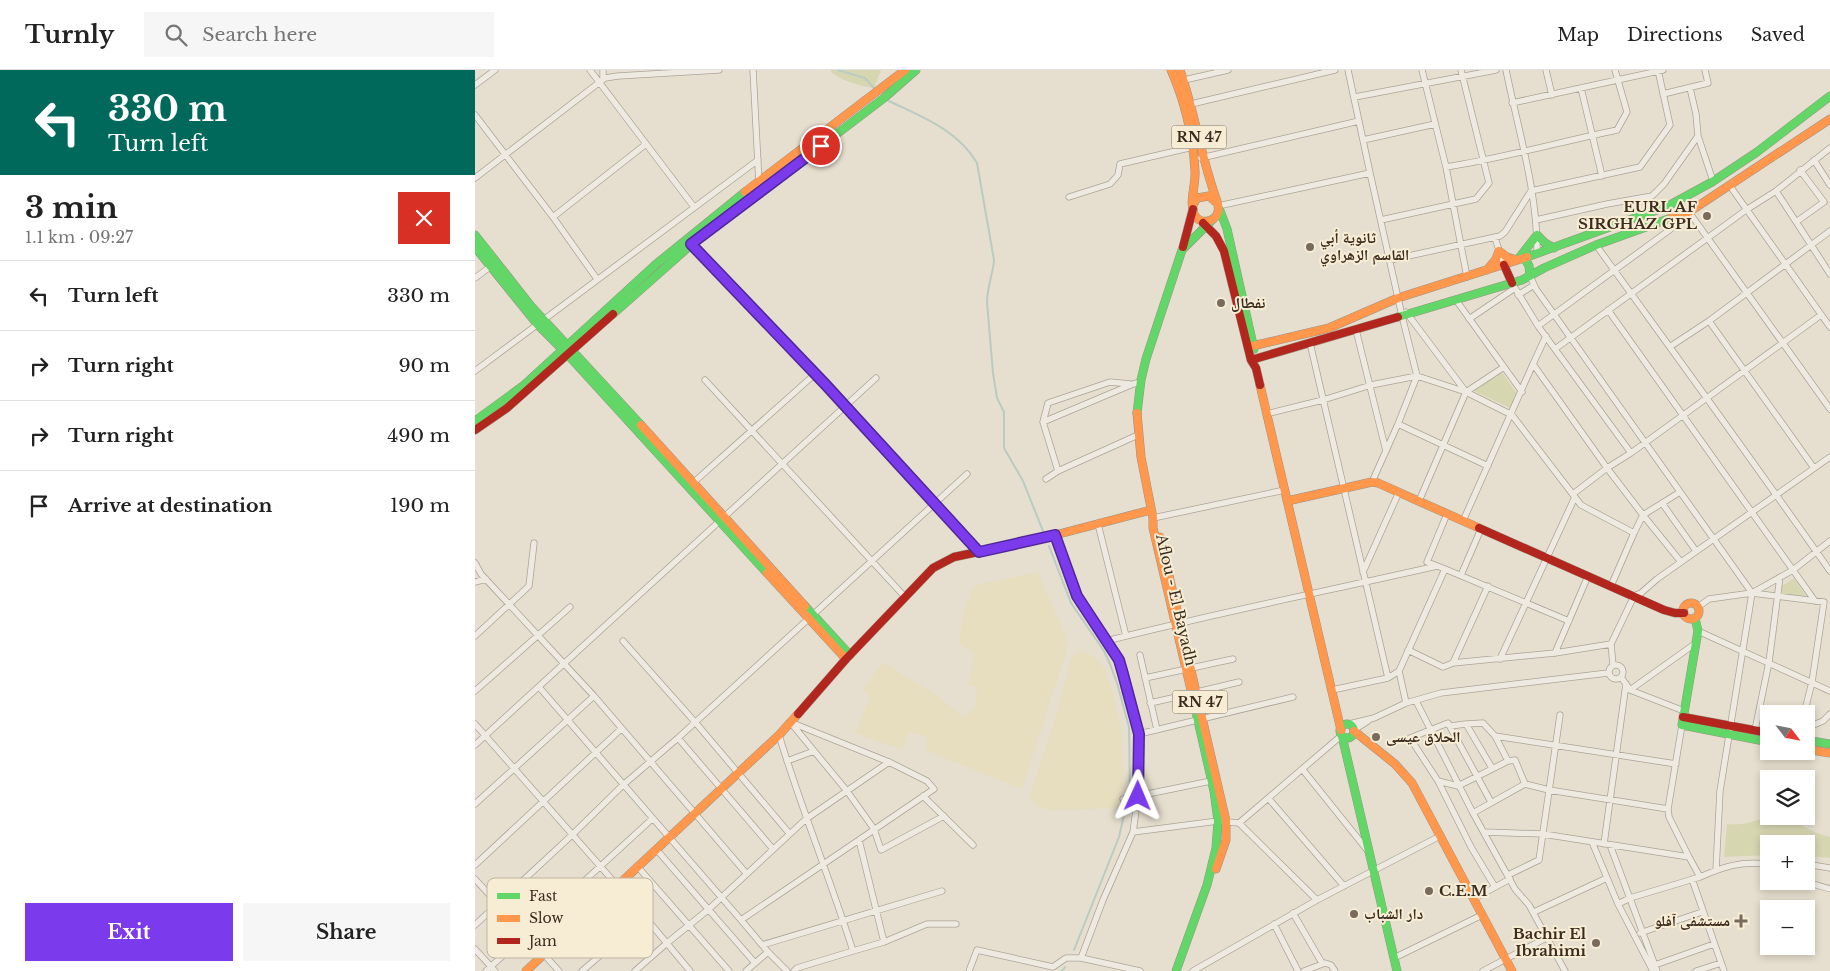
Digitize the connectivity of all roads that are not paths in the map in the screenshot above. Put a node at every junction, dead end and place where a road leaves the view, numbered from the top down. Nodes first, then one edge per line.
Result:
1 (495, 70) edge
2 (590, 70) edge
3 (603, 70) edge
4 (719, 70) edge
5 (753, 70) edge
6 (905, 70) edge
7 (916, 70) edge
8 (1171, 70) edge
9 (1180, 70) edge
10 (1228, 70) edge
11 (1335, 70) edge
12 (1348, 70) edge
13 (1422, 70) edge
14 (1496, 70) edge
15 (1505, 70) edge
16 (1546, 70) edge
17 (1615, 70) edge
18 (1660, 70) edge
19 (1705, 70) edge
20 (1323, 71) edge
21 (1462, 73) edge
22 (1184, 80) junction
23 (1617, 80) junction
24 (601, 81) junction
25 (1425, 82) junction
26 (475, 86) edge
27 (1581, 88) junction
28 (1690, 88) junction
29 (1552, 94) junction
30 (1663, 94) junction
31 (1830, 96) edge
32 (1355, 97) junction
33 (1513, 103) junction
34 (1191, 104) junction
35 (475, 115) edge
36 (1830, 119) edge
37 (1359, 121) junction
38 (1435, 124) junction
39 (1592, 135) junction
40 (1698, 136) junction
41 (1363, 140) junction
42 (646, 144) junction
43 (1193, 147) junction
44 (1523, 150) junction
45 (1829, 151) edge
46 (505, 155) junction
47 (1204, 157) junction
48 (758, 160) junction
49 (1194, 160) junction
50 (1814, 160) junction
51 (1483, 161) junction
52 (1446, 167) junction
53 (1800, 170) junction
54 (1370, 173) junction
55 (1602, 176) junction
56 (475, 178) edge
57 (1713, 181) junction
58 (759, 182) junction
59 (1830, 185) edge
60 (1730, 186) junction
61 (1531, 191) junction
62 (1776, 191) junction
63 (1069, 197) dead end
64 (1453, 203) junction
65 (1218, 206) junction
66 (694, 207) junction
67 (1193, 207) junction
68 (1746, 210) junction
69 (1689, 212) junction
70 (553, 217) junction
71 (1381, 220) junction
72 (1536, 220) junction
73 (1796, 222) junction
74 (1203, 223) junction
75 (1830, 231) edge
76 (475, 235) edge
77 (1537, 235) junction
78 (1495, 238) junction
79 (1707, 238) junction
80 (691, 244) junction
81 (1461, 244) junction
82 (1811, 244) junction
83 (1596, 245) junction
84 (475, 247) edge
85 (1555, 248) junction
86 (1182, 250) junction
87 (1499, 252) junction
88 (1537, 253) junction
89 (1520, 259) junction
90 (1390, 260) junction
91 (1785, 264) junction
92 (1504, 265) junction
93 (1828, 265) edge
94 (490, 267) junction
95 (1487, 271) junction
96 (1615, 271) junction
97 (1830, 274) edge
98 (1530, 276) junction
99 (1467, 277) junction
100 (475, 278) edge
101 (597, 279) junction
102 (1513, 285) junction
103 (1534, 285) junction
104 (1746, 292) junction
105 (1631, 294) junction
106 (1518, 295) junction
107 (1399, 300) junction
108 (1456, 300) junction
109 (1608, 310) junction
110 (1405, 315) junction
111 (1555, 315) junction
112 (1821, 315) junction
113 (1469, 319) junction
114 (1709, 321) junction
115 (539, 322) junction
116 (1538, 326) junction
117 (1830, 327) edge
118 (1356, 330) junction
119 (1545, 336) junction
120 (1571, 337) junction
121 (1783, 343) junction
122 (1310, 344) junction
123 (1251, 346) junction
124 (1671, 346) junction
125 (1555, 349) junction
126 (568, 351) junction
127 (1254, 359) junction
128 (1533, 364) junction
129 (1503, 367) junction
130 (475, 371) edge
131 (1744, 371) junction
132 (815, 374) junction
133 (1417, 376) junction
134 (875, 378) dead end
135 (705, 380) dead end
136 (1137, 383) junction
137 (1371, 384) junction
138 (1466, 392) junction
139 (1521, 392) junction
140 (1707, 397) junction
141 (1323, 400) junction
142 (845, 406) junction
143 (1830, 409) edge
144 (1267, 414) junction
145 (1512, 415) junction
146 (1683, 415) junction
147 (475, 421) edge
148 (1043, 422) junction
149 (1398, 424) junction
150 (475, 430) edge
151 (752, 431) junction
152 (1138, 436) junction
153 (1644, 443) junction
154 (1443, 445) junction
155 (1386, 451) junction
156 (1631, 453) junction
157 (1830, 457) edge
158 (783, 463) junction
159 (1488, 466) junction
160 (1607, 468) junction
161 (1814, 468) junction
162 (1058, 471) junction
163 (967, 474) dead end
164 (1046, 479) dead end
165 (1372, 482) junction
166 (693, 484) junction
167 (1343, 488) junction
168 (1285, 490) junction
169 (1399, 492) junction
170 (1681, 492) junction
171 (1776, 495) junction
172 (1574, 496) junction
173 (1287, 501) junction
174 (1419, 501) junction
175 (935, 503) junction
176 (1662, 503) junction
177 (1753, 511) junction
178 (1152, 514) junction
179 (1447, 514) junction
180 (1643, 516) junction
181 (722, 519) junction
182 (1463, 520) junction
183 (1098, 524) junction
184 (1481, 529) junction
185 (1634, 533) junction
186 (1055, 535) junction
187 (1715, 538) junction
188 (1830, 541) edge
189 (534, 543) dead end
190 (1696, 551) junction
191 (979, 552) junction
192 (1817, 552) junction
193 (1546, 557) junction
194 (873, 561) junction
195 (1681, 562) junction
196 (475, 563) edge
197 (1437, 566) junction
198 (1445, 569) junction
199 (1793, 570) junction
200 (1830, 571) edge
201 (1363, 572) junction
202 (1461, 575) junction
203 (1588, 576) junction
204 (1780, 577) junction
205 (486, 579) junction
206 (475, 582) edge
207 (1365, 582) junction
208 (1488, 586) junction
209 (1611, 586) junction
210 (1752, 592) junction
211 (1310, 595) junction
212 (1634, 596) junction
213 (1778, 596) junction
214 (905, 597) junction
215 (1815, 601) junction
216 (1525, 602) junction
217 (1827, 602) edge
218 (510, 605) junction
219 (571, 607) dead end
220 (1698, 607) junction
221 (1684, 613) junction
222 (811, 617) junction
223 (1695, 618) junction
224 (1569, 621) junction
225 (1177, 623) junction
226 (1698, 630) junction
227 (537, 635) junction
228 (475, 636) edge
229 (1126, 636) junction
230 (623, 641) dead end
231 (1106, 641) junction
232 (1697, 642) junction
233 (1611, 644) junction
234 (1408, 650) junction
235 (1742, 650) junction
236 (1555, 653) junction
237 (1140, 655) dead end
238 (848, 657) junction
239 (1233, 659) dead end
240 (1500, 659) junction
241 (1769, 662) junction
242 (564, 664) junction
243 (1453, 664) junction
244 (1613, 665) junction
245 (1188, 668) junction
246 (1399, 671) junction
247 (1608, 673) junction
248 (1621, 677) junction
249 (1145, 678) junction
250 (1388, 678) junction
251 (1239, 682) dead end
252 (1812, 682) junction
253 (1626, 684) junction
254 (539, 687) junction
255 (1332, 690) junction
256 (1630, 690) junction
257 (475, 691) edge
258 (1830, 691) edge
259 (1194, 693) junction
260 (594, 696) junction
261 (1293, 697) dead end
262 (1416, 701) junction
263 (1335, 702) junction
264 (1150, 703) junction
265 (1406, 703) junction
266 (1806, 705) edge
267 (1830, 714) edge
268 (1560, 715) dead end
269 (1683, 718) junction
270 (1200, 719) junction
271 (567, 721) junction
272 (695, 722) junction
273 (790, 722) junction
274 (475, 724) edge
275 (1466, 724) junction
276 (1815, 724) edge
277 (1450, 726) junction
278 (1729, 726) junction
279 (621, 729) junction
280 (1157, 730) junction
281 (1430, 730) junction
282 (1755, 730) junction
283 (1351, 731) junction
284 (1760, 731) edge
285 (779, 734) junction
286 (1139, 734) junction
287 (1342, 734) junction
288 (1728, 734) junction
289 (486, 736) junction
290 (1495, 736) junction
291 (678, 738) junction
292 (1760, 740) edge
293 (1815, 742) edge
294 (1830, 744) edge
295 (475, 745) edge
296 (1555, 746) junction
297 (1815, 750) edge
298 (814, 751) junction
299 (596, 753) junction
300 (1830, 753) edge
301 (1616, 755) junction
302 (787, 761) junction
303 (1347, 761) junction
304 (1508, 761) junction
305 (651, 762) junction
306 (889, 762) junction
307 (1676, 764) junction
308 (1492, 768) junction
309 (514, 769) junction
310 (1303, 770) junction
311 (739, 772) junction
312 (1476, 776) junction
313 (1211, 781) junction
314 (1438, 781) junction
315 (1525, 784) junction
316 (623, 785) junction
317 (1458, 786) junction
318 (721, 788) junction
319 (1549, 790) junction
320 (847, 791) junction
321 (923, 796) junction
322 (1137, 796) junction
323 (1123, 799) dead end
324 (1269, 799) junction
325 (1610, 800) junction
326 (543, 802) junction
327 (1491, 802) junction
328 (475, 804) edge
329 (1668, 809) junction
330 (1473, 812) junction
331 (695, 813) junction
332 (943, 816) junction
333 (652, 819) junction
334 (806, 819) junction
335 (1222, 821) junction
336 (1239, 824) junction
337 (874, 829) junction
338 (1133, 832) junction
339 (1484, 832) junction
340 (789, 834) junction
341 (1543, 834) junction
342 (572, 835) junction
343 (1440, 836) junction
344 (669, 837) junction
345 (859, 840) junction
346 (1592, 842) junction
347 (1607, 845) junction
348 (973, 846) dead end
349 (656, 849) junction
350 (773, 849) junction
351 (1369, 853) junction
352 (1689, 857) junction
353 (1760, 864) edge
354 (475, 865) edge
355 (637, 866) junction
356 (823, 866) junction
357 (1815, 866) edge
358 (600, 867) junction
359 (1830, 868) edge
360 (1373, 870) junction
361 (1716, 870) junction
362 (746, 872) junction
363 (1509, 877) junction
364 (1699, 877) junction
365 (526, 878) edge
366 (588, 878) edge
367 (609, 878) edge
368 (624, 878) edge
369 (648, 878) edge
370 (1607, 878) junction
371 (475, 879) edge
372 (1692, 879) junction
373 (653, 884) edge
374 (1815, 885) edge
375 (1344, 886) junction
376 (1495, 887) junction
377 (1830, 890) edge
378 (942, 891) dead end
379 (487, 892) edge
380 (721, 897) junction
381 (1473, 898) junction
382 (1630, 898) junction
383 (1317, 900) junction
384 (1618, 904) junction
385 (709, 909) junction
386 (876, 911) junction
387 (1534, 912) junction
388 (1702, 912) junction
389 (1293, 913) junction
390 (487, 914) edge
391 (1482, 915) junction
392 (741, 920) junction
393 (843, 921) junction
394 (956, 924) dead end
395 (1274, 924) junction
396 (475, 925) edge
397 (689, 925) junction
398 (653, 926) edge
399 (1643, 932) junction
400 (1635, 935) junction
401 (1546, 938) junction
402 (885, 942) junction
403 (667, 943) junction
404 (1714, 944) junction
405 (762, 945) junction
406 (475, 949) edge
407 (768, 952) junction
408 (853, 952) junction
409 (653, 955) edge
410 (503, 958) edge
411 (540, 958) edge
412 (548, 958) edge
413 (597, 958) edge
414 (650, 958) edge
415 (1081, 958) junction
416 (1394, 958) junction
417 (1505, 959) junction
418 (755, 963) junction
419 (1322, 963) junction
420 (1721, 963) junction
421 (1654, 968) edge
422 (491, 970) edge
423 (526, 971) edge
424 (559, 971) edge
425 (582, 971) edge
426 (635, 971) edge
427 (690, 971) edge
428 (729, 971) edge
429 (746, 971) edge
430 (787, 971) edge
431 (794, 971) edge
432 (969, 971) edge
433 (1140, 971) edge
434 (1176, 971) edge
435 (1193, 971) edge
436 (1299, 971) edge
437 (1304, 971) edge
438 (1335, 971) edge
439 (1397, 971) edge
440 (1483, 971) edge
441 (1512, 971) edge
442 (1565, 971) edge
443 (1697, 971) edge
444 (1723, 971) edge

1 - 26 street
2 - 24 street
3 - 24 street
4 - 24 street
5 - 48 street
6 - 58 street
7 - 80 street
8 - 43 street, RN 47
9 - 22 street, RN 47
10 - 22 street
11 - 20 street
12 - 32 street
13 - 25 street
14 - 21 street
15 - 33 street
16 - 29 street
17 - 23 street
18 - 23 street
18 - 30 street
19 - 28 street
20 - 34 street
21 - 25 street
21 - 51 street
22 - 34 street, RN 47
23 - 27 street
23 - 39 street
24 - 42 street
24 - 46 street
25 - 32 street
25 - 38 street
27 - 29 street
27 - 39 street
28 - 30 street
28 - 40 street
29 - 33 street
30 - 55 street
31 - 57 street
32 - 37 street
33 - 44 street
34 - 47 street, RN 47
35 - 46 street
36 - 60 street
37 - 41 street
37 - 47 street
38 - 41 street
38 - 52 street
39 - 44 street
39 - 55 street
40 - 57 street
40 - 72 street
41 - 54 street
42 - 66 street
42 - 70 street
43 - 49 street, RN 47
43 - 63 street
44 - 51 street
44 - 61 street
45 - 50 street
46 - 56 street
46 - 70 street
47 - 49 street
47 - 65 street, RN 47
48 - 58 street
48 - 66 street
49 - 67 street, RN 47
50 - 53 street
50 - 59 street
51 - 52 street
51 - 64 street
52 - 64 street
53 - 62 street
53 - 73 street
54 - 65 street
54 - 71 street
55 - 61 street
57 - 85 street
58 - 126 street
60 - 68 street
60 - 69 street
61 - 72 street
61 - 78 street
62 - 68 street
62 - 73 street
64 - 71 street
64 - 81 street
65 - 67 street
65 - 74 street, Aflou - El Bayadh / RN 47
65 - 123 street
66 - 101 street
67 - 74 street
67 - 86 street
68 - 79 street
68 - 91 street
69 - 79 street
69 - 83 street
69 - 96 street
70 - 101 street
71 - 90 street
72 - 77 street
73 - 82 street
74 - 86 street, Aflou - El Bayadh / RN 47
74 - 123 street
75 - 82 street
76 - 115 street
77 - 85 street
77 - 88 street
77 - 89 street
78 - 81 street
78 - 87 street
79 - 104 street
79 - 105 street
80 - 126 street
80 - 132 street
81 - 90 street
81 - 99 street
82 - 91 street
82 - 93 street
83 - 96 street
83 - 98 street
84 - 94 street
85 - 88 street
86 - 136 street, Aflou - El Bayadh / RN 47
87 - 89 street
87 - 92 street
87 - 95 street
88 - 89 street
89 - 92 street
89 - 98 street
90 - 107 street
91 - 104 street
91 - 112 street
92 - 95 street
92 - 102 street
93 - 97 street
94 - 100 street
94 - 115 street
95 - 99 street
96 - 105 street
96 - 111 street
98 - 102 street
98 - 103 street
99 - 107 street
101 - 115 street
102 - 106 street
102 - 108 street
102 - 113 street
103 - 106 street
103 - 111 street
104 - 114 street
104 - 121 street
105 - 109 street
105 - 124 street
106 - 116 street
107 - 110 street
107 - 123 street
108 - 110 street
108 - 113 street
109 - 120 street
109 - 146 street
110 - 118 street
110 - 133 street
110 - 138 street
111 - 116 street
111 - 120 street
112 - 117 street
112 - 121 street
113 - 129 street
114 - 124 street
114 - 131 street
115 - 126 street
115 - 130 street
116 - 119 street
118 - 122 street
118 - 137 street
119 - 125 street
119 - 128 street
120 - 125 street
120 - 153 street
121 - 131 street
121 - 143 street
122 - 127 street
122 - 141 street
123 - 127 street
124 - 140 street
125 - 156 street
126 - 147 street
126 - 150 street
126 - 166 street
126 - 181 street
127 - 144 street
128 - 139 street
128 - 160 street
129 - 138 street
129 - 139 street
131 - 140 street
131 - 161 street
132 - 142 street
132 - 151 street
133 - 137 street
133 - 138 street
133 - 149 street
134 - 142 street
135 - 151 street
136 - 148 street
136 - 148 street
136 - 152 street, Aflou - El Bayadh / RN 47
137 - 141 street
137 - 155 street
138 - 145 street
138 - 154 street
139 - 145 street
140 - 146 street
140 - 171 street
141 - 144 street
141 - 167 street
142 - 158 street
142 - 175 street
144 - 168 street
145 - 159 street
145 - 172 street
146 - 153 street
146 - 177 street
148 - 162 street
149 - 154 street
149 - 155 street
151 - 158 street
151 - 166 street
152 - 162 street
152 - 178 street, Aflou - El Bayadh / RN 47
153 - 156 street
153 - 170 street
154 - 159 street
154 - 174 street
155 - 165 street
156 - 160 street
157 - 161 street
158 - 181 street
158 - 194 street
159 - 182 street
160 - 172 street
160 - 180 street
161 - 171 street
162 - 164 street
163 - 175 street
165 - 167 street
165 - 169 street
166 - 181 street
167 - 173 street
167 - 201 street
168 - 173 street
168 - 178 street
169 - 174 street
169 - 201 street
170 - 176 street
170 - 187 street
171 - 177 street
171 - 192 street
172 - 185 street
172 - 193 street
173 - 211 street
174 - 179 street
175 - 191 street
175 - 194 street
176 - 180 street
176 - 190 street
177 - 187 street
177 - 199 street
178 - 183 street
178 - 225 street, Aflou - El Bayadh / RN 47
179 - 182 street
179 - 197 street
180 - 185 street
180 - 195 street
181 - 222 street
181 - 242 street
182 - 184 street
183 - 186 street
183 - 229 street
184 - 193 street
184 - 202 street
185 - 209 street
186 - 191 street
186 - 231 street
187 - 190 street
187 - 210 street
188 - 192 street
189 - 218 street
190 - 195 street
191 - 214 street
192 - 199 street
192 - 200 street
193 - 203 street
193 - 216 street
194 - 214 street
194 - 222 street
195 - 212 street
196 - 205 street
197 - 198 street
197 - 207 street
198 - 202 street
198 - 234 street
199 - 204 street
199 - 215 street
201 - 207 street
202 - 208 street
203 - 209 street
203 - 224 street
204 - 210 street
204 - 213 street
205 - 206 street
205 - 218 street
207 - 211 street
207 - 250 street
208 - 216 street
208 - 243 street
209 - 212 street
210 - 213 street
210 - 220 street
210 - 235 street
211 - 225 street
211 - 255 street
212 - 221 street
212 - 233 street
213 - 215 street
213 - 241 street
214 - 238 street
215 - 217 street
216 - 224 street
216 - 240 street
217 - 252 street
218 - 227 street
218 - 228 street
219 - 227 street
220 - 221 street
220 - 223 street
221 - 223 street
222 - 238 street
222 - 272 street
223 - 226 street
224 - 236 street
225 - 229 street
225 - 245 street, Aflou - El Bayadh / RN 47
226 - 232 street
226 - 235 street
227 - 242 street
227 - 257 street
229 - 231 street
230 - 272 street
231 - 286 street
232 - 256 street
232 - 269 street
233 - 236 street
233 - 244 street
234 - 243 street
234 - 246 street
235 - 241 street
235 - 278 street
236 - 240 street
237 - 249 street
238 - 273 street
239 - 245 street
240 - 243 street
241 - 252 street
241 - 282 street
242 - 254 street
242 - 260 street
244 - 247 street
244 - 248 street
245 - 249 street
245 - 259 street, Aflou - El Bayadh / RN 47
246 - 250 street
246 - 265 street
247 - 248 street
247 - 262 street
248 - 253 street
249 - 264 street
250 - 255 street
251 - 259 street
252 - 258 street
252 - 266 street
253 - 256 street
253 - 301 street
254 - 271 street
254 - 289 street
255 - 263 street
256 - 269 street
259 - 264 street
259 - 270 street, Aflou - El Bayadh / RN 47
260 - 271 street
260 - 279 street
261 - 270 street
262 - 265 street
262 - 281 street
263 - 283 street
263 - 287 street
264 - 280 street
265 - 283 street
267 - 276 street
268 - 296 street
269 - 278 street
269 - 288 street
269 - 307 street
270 - 280 street
270 - 313 street, Aflou - El Bayadh / RN 47
270 - 335 street, Aflou - El Bayadh / RN 47
271 - 299 street
271 - 309 street
272 - 291 street
272 - 311 street
273 - 285 street
273 - 298 street
273 - 306 street
274 - 289 street
275 - 277 street
275 - 290 street
275 - 308 street
277 - 281 street
277 - 312 street
278 - 282 street
278 - 288 street
279 - 299 street
279 - 305 street
280 - 286 street
281 - 314 street
281 - 317 street
282 - 284 street
283 - 287 street
283 - 287 street
283 - 303 street
283 - 343 street
285 - 302 street
285 - 311 street
286 - 322 street
287 - 303 street
287 - 310 street
288 - 292 street
288 - 361 street
289 - 295 street
289 - 309 street
290 - 296 street
290 - 304 street
291 - 305 street
291 - 318 street
293 - 294 street
296 - 301 street
296 - 319 street
297 - 300 street
298 - 302 street
298 - 320 street
299 - 316 street
299 - 326 street
301 - 307 street
301 - 325 street
302 - 334 street
303 - 351 street
304 - 308 street
304 - 315 street
305 - 316 street
305 - 331 street
306 - 320 street
306 - 321 street
307 - 329 street
308 - 312 street
309 - 326 street
309 - 328 street
310 - 324 street
310 - 351 street
311 - 318 street
311 - 340 street
312 - 317 street
312 - 327 street
313 - 322 street
313 - 335 street, Aflou - El Bayadh / RN 47
314 - 317 street
314 - 376 street
315 - 319 street
315 - 327 street
316 - 333 street
316 - 342 street
317 - 330 street
318 - 331 street
318 - 350 street
319 - 325 street
319 - 341 street
320 - 334 street
320 - 337 street
321 - 332 street
321 - 337 street
322 - 323 street
322 - 338 street
324 - 336 street
324 - 375 street
325 - 329 street
325 - 347 street
326 - 342 street
326 - 354 street
327 - 330 street
329 - 352 street
330 - 339 street
331 - 344 street
331 - 362 street
332 - 337 street
332 - 348 street
333 - 344 street
333 - 358 street
334 - 340 street
334 - 356 street
335 - 336 street
335 - 338 street
335 - 434 street, Aflou - El Bayadh / RN 47
336 - 383 street
337 - 345 street
338 - 415 street
339 - 341 street
339 - 363 street
340 - 350 street
341 - 346 street
341 - 363 street
342 - 358 street
342 - 365 street
343 - 360 street
343 - 381 street
344 - 349 street
344 - 380 street
345 - 356 street
345 - 386 street
346 - 347 street
346 - 370 street
347 - 352 street
347 - 382 street
349 - 355 street
349 - 385 street
350 - 362 street
351 - 360 street
352 - 364 street
353 - 361 street
355 - 368 street
355 - 369 street
356 - 392 street
356 - 393 street
357 - 359 street
358 - 366 street
358 - 367 street
360 - 375 street
360 - 416 street
361 - 364 street
362 - 380 street
363 - 376 street
363 - 387 street
364 - 372 street
370 - 384 street
370 - 387 street
371 - 379 street
372 - 382 street
372 - 388 street
373 - 397 street
374 - 377 street
375 - 383 street
376 - 381 street
378 - 386 street
380 - 385 street
380 - 392 street
381 - 391 street
382 - 384 street
382 - 399 street
383 - 389 street
384 - 400 street
385 - 397 street
385 - 418 street
386 - 393 street
386 - 402 street
387 - 401 street
388 - 399 street
388 - 404 street
389 - 395 street
389 - 419 street
390 - 396 street
391 - 416 street
391 - 417 street
392 - 405 street
393 - 405 street
393 - 408 street
394 - 402 street
395 - 435 street
395 - 436 street
397 - 403 street
397 - 428 street
398 - 403 street
399 - 400 street
399 - 421 street
400 - 421 street
401 - 417 street
401 - 442 street
402 - 408 street
403 - 409 street
403 - 427 street
404 - 420 street
404 - 421 street
405 - 407 street
406 - 422 street
407 - 418 street
407 - 430 street
408 - 431 street
410 - 422 street
411 - 423 street
412 - 424 street
413 - 425 street
414 - 426 street
415 - 432 street
415 - 433 street
416 - 439 street
417 - 440 street
417 - 441 street
418 - 429 street
419 - 437 street
419 - 438 street
420 - 443 street
420 - 444 street

